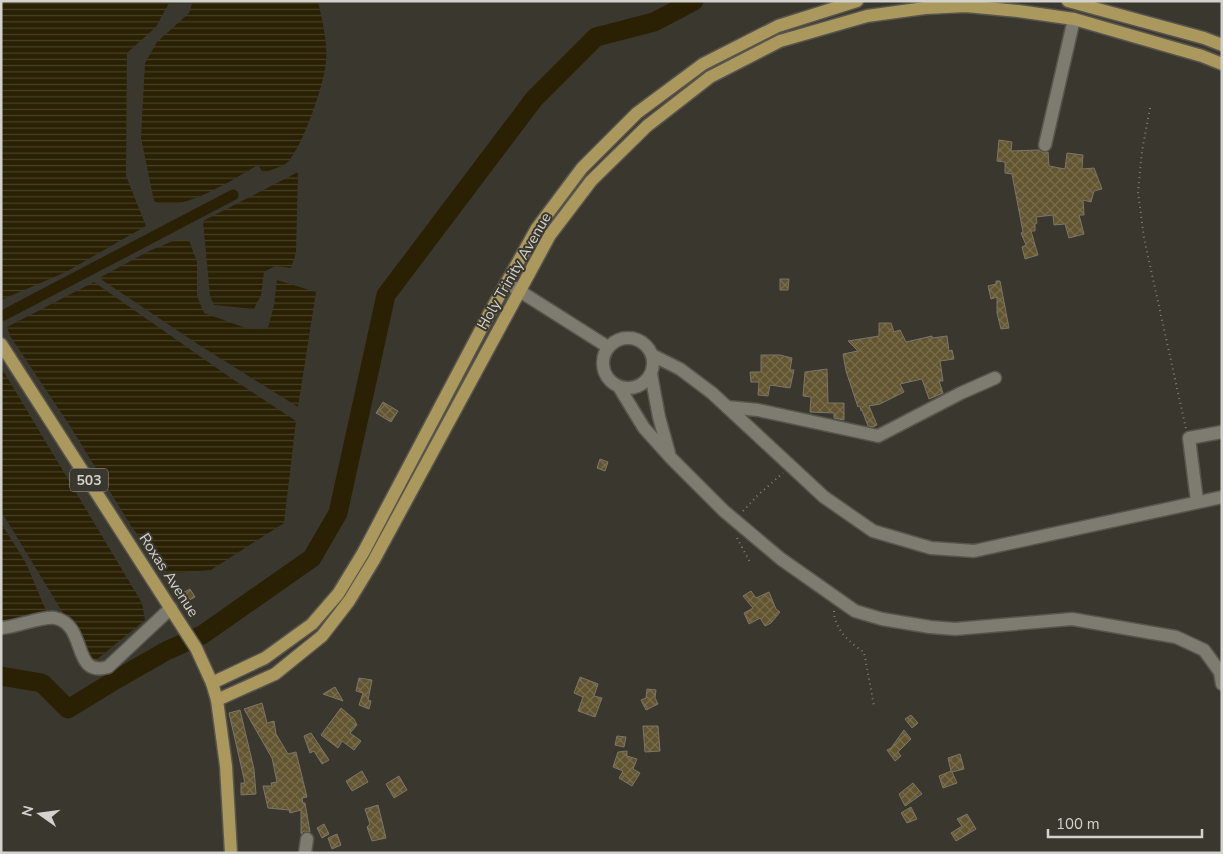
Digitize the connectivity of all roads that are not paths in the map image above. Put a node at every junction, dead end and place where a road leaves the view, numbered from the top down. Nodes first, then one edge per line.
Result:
1 (857, 1) edge
2 (1068, 1) edge
3 (1074, 19) junction
4 (1222, 45) edge
5 (1222, 64) edge
6 (1045, 145) dead end
7 (507, 283) junction
8 (520, 290) junction
9 (1, 344) edge
10 (608, 347) junction
11 (652, 355) junction
12 (652, 374) junction
13 (995, 378) dead end
14 (619, 387) junction
15 (727, 407) junction
16 (1222, 432) edge
17 (670, 458) junction
18 (1222, 497) edge
19 (1196, 501) junction
20 (174, 613) junction
21 (312, 624) junction
22 (1, 628) edge
23 (322, 636) junction
24 (212, 684) junction
25 (1222, 684) edge
26 (217, 700) junction
27 (307, 840) dead end
28 (231, 853) edge
29 (305, 853) edge

1 - 7 main road, Holy Trinity Avenue
2 - 4 main road
3 - 5 main road, Holy Trinity Avenue
3 - 6 street
3 - 8 main road, Holy Trinity Avenue
7 - 8 street
7 - 21 main road, Holy Trinity Avenue
8 - 10 street
8 - 23 main road, Holy Trinity Avenue
9 - 20 main road, Roxas Avenue / 503
10 - 11 street
10 - 14 street
11 - 12 street
11 - 15 street
12 - 14 street
12 - 17 street
13 - 15 street
14 - 17 street
15 - 19 street
16 - 19 street
17 - 25 street
18 - 19 street
20 - 22 street
20 - 24 main road, Roxas Avenue / 503
21 - 23 main road
21 - 24 main road, Holy Trinity Avenue
23 - 26 main road, Holy Trinity Avenue
24 - 26 main road, Roxas Avenue / 503
26 - 28 main road, Roxas Avenue / 503
27 - 29 street

